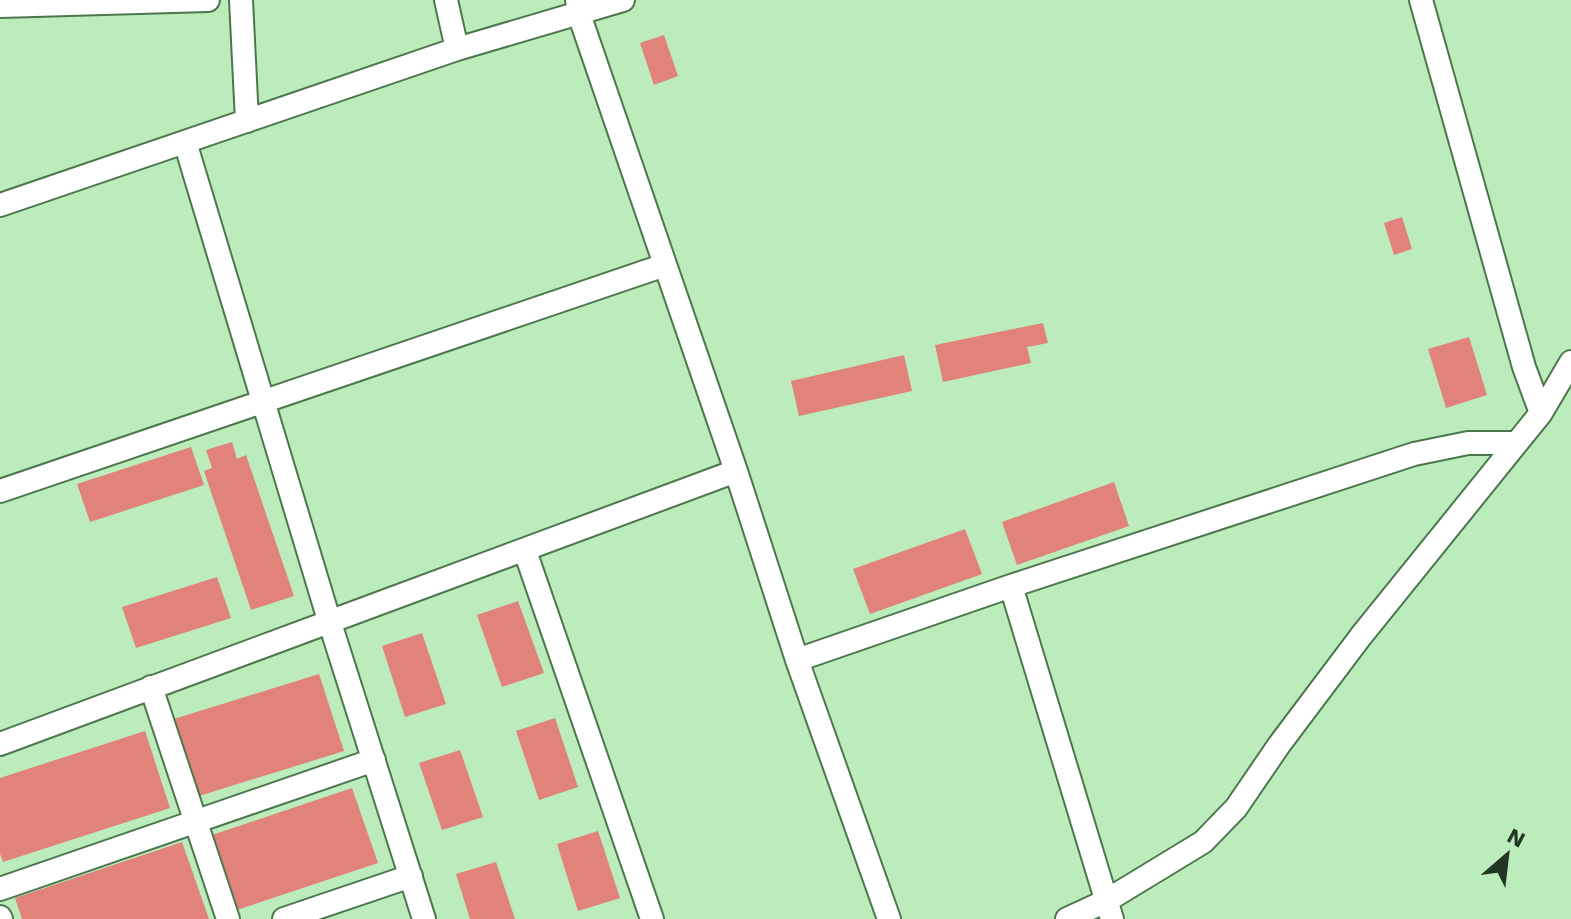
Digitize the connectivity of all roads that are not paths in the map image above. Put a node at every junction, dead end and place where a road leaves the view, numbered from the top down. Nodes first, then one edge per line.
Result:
1 (208, 0) edge
2 (241, 0) edge
3 (446, 0) edge
4 (623, 0) edge
5 (1421, 0) edge
6 (0, 6) edge
7 (578, 7) edge
8 (457, 49) junction
9 (247, 121) junction
10 (185, 142) junction
11 (0, 205) edge
12 (665, 265) junction
13 (1571, 362) edge
14 (264, 402) junction
15 (1541, 413) junction
16 (1516, 443) junction
17 (736, 471) junction
18 (0, 491) edge
19 (525, 551) junction
20 (1011, 586) junction
21 (329, 620) junction
22 (797, 660) junction
23 (151, 687) junction
24 (0, 744) edge
25 (374, 760) junction
26 (196, 823) junction
27 (411, 876) junction
28 (0, 889) edge
29 (1109, 910) edge
30 (228, 919) edge
31 (284, 919) edge
32 (424, 919) edge
33 (652, 919) edge
34 (889, 919) edge
35 (1067, 919) edge

1 - 6 street
2 - 9 street
3 - 8 street
4 - 7 street
5 - 15 street
7 - 8 street
7 - 12 street
8 - 9 street
9 - 10 street
10 - 11 street
10 - 14 street
12 - 14 street
12 - 17 street
13 - 15 street
14 - 18 street
14 - 21 street
15 - 16 street
16 - 20 street
16 - 29 street
17 - 19 street
17 - 22 street
19 - 21 street
19 - 33 street
20 - 22 street
20 - 29 street
21 - 23 street
21 - 25 street
22 - 34 street
23 - 24 street
23 - 26 street
25 - 26 street
25 - 27 street
26 - 28 street
26 - 30 street
27 - 31 street
27 - 32 street
29 - 35 street

